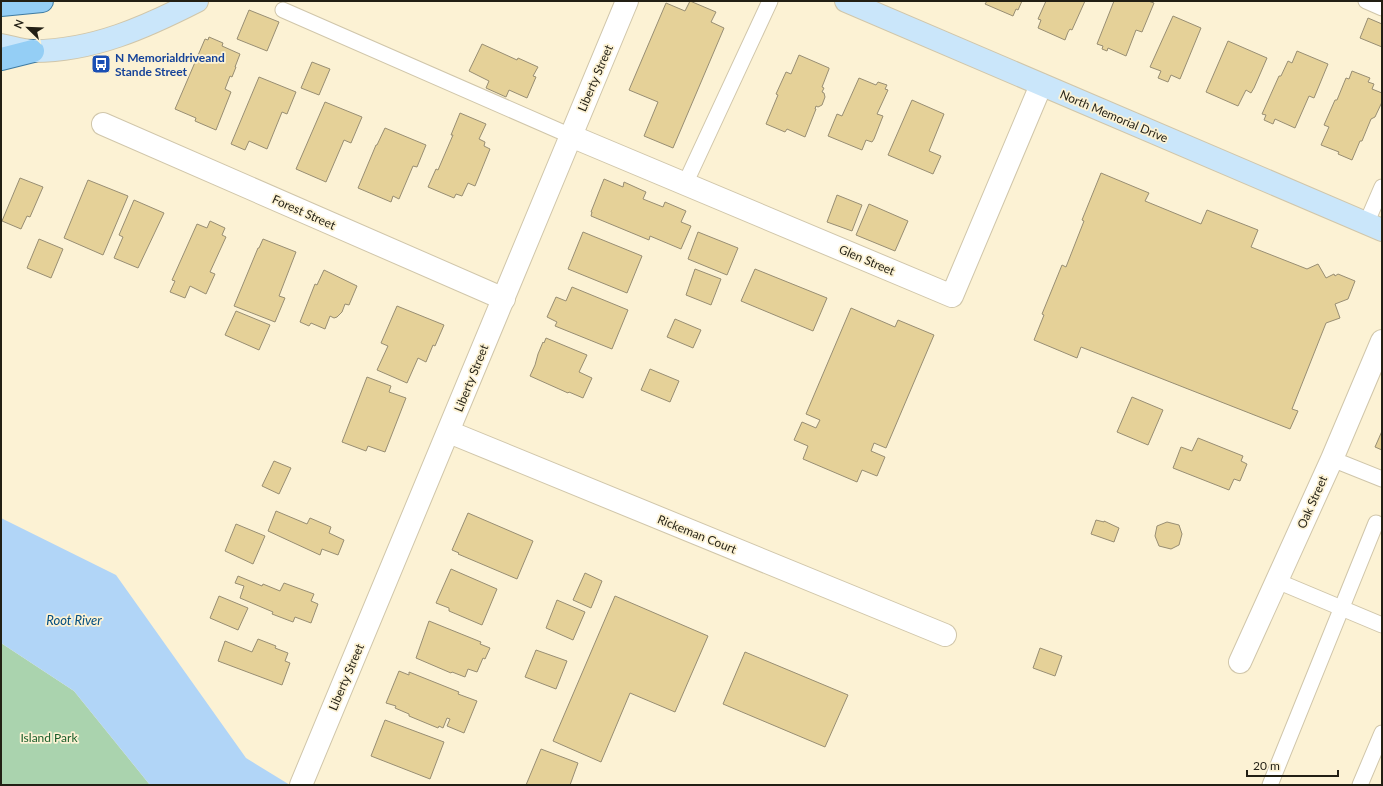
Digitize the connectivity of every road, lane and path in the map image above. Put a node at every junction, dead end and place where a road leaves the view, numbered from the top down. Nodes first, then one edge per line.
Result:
1 (42, 1) edge
2 (197, 1) edge
3 (627, 1) edge
4 (770, 1) edge
5 (847, 1) edge
6 (1366, 1) edge
7 (1, 5) edge
8 (1382, 8) edge
9 (283, 10) dead end
10 (1, 45) edge
11 (33, 51) junction
12 (1, 60) edge
13 (1041, 85) junction
14 (103, 124) dead end
15 (571, 136) junction
16 (684, 184) junction
17 (1382, 187) edge
18 (1374, 227) edge
19 (504, 299) junction
20 (1382, 341) edge
21 (449, 432) junction
22 (1332, 459) junction
23 (1382, 479) edge
24 (1376, 523) dead end
25 (1276, 581) junction
26 (1341, 608) junction
27 (1382, 625) edge
28 (945, 635) dead end
29 (1240, 662) dead end
30 (1382, 733) edge
31 (301, 785) edge
32 (1270, 785) edge
33 (1360, 785) edge

1 - 7 main road
2 - 11 main road
3 - 15 street, Liberty Street
4 - 16 lane
5 - 13 main road, North Memorial Drive
6 - 8 lane
9 - 15 lane
10 - 11 main road
11 - 12 main road
13 - 16 street, Glen Street
13 - 18 main road, North Memorial Drive
14 - 19 street, Forest Street
15 - 16 street, Glen Street
15 - 19 street, Liberty Street
17 - 18 lane
19 - 21 street, Liberty Street
20 - 22 street, Oak Street
21 - 28 street, Rickeman Court
21 - 31 street, Liberty Street
22 - 23 lane
22 - 25 street, Oak Street
24 - 26 lane
25 - 26 lane
25 - 29 street, Oak Street
26 - 27 lane
26 - 32 lane
30 - 33 lane

